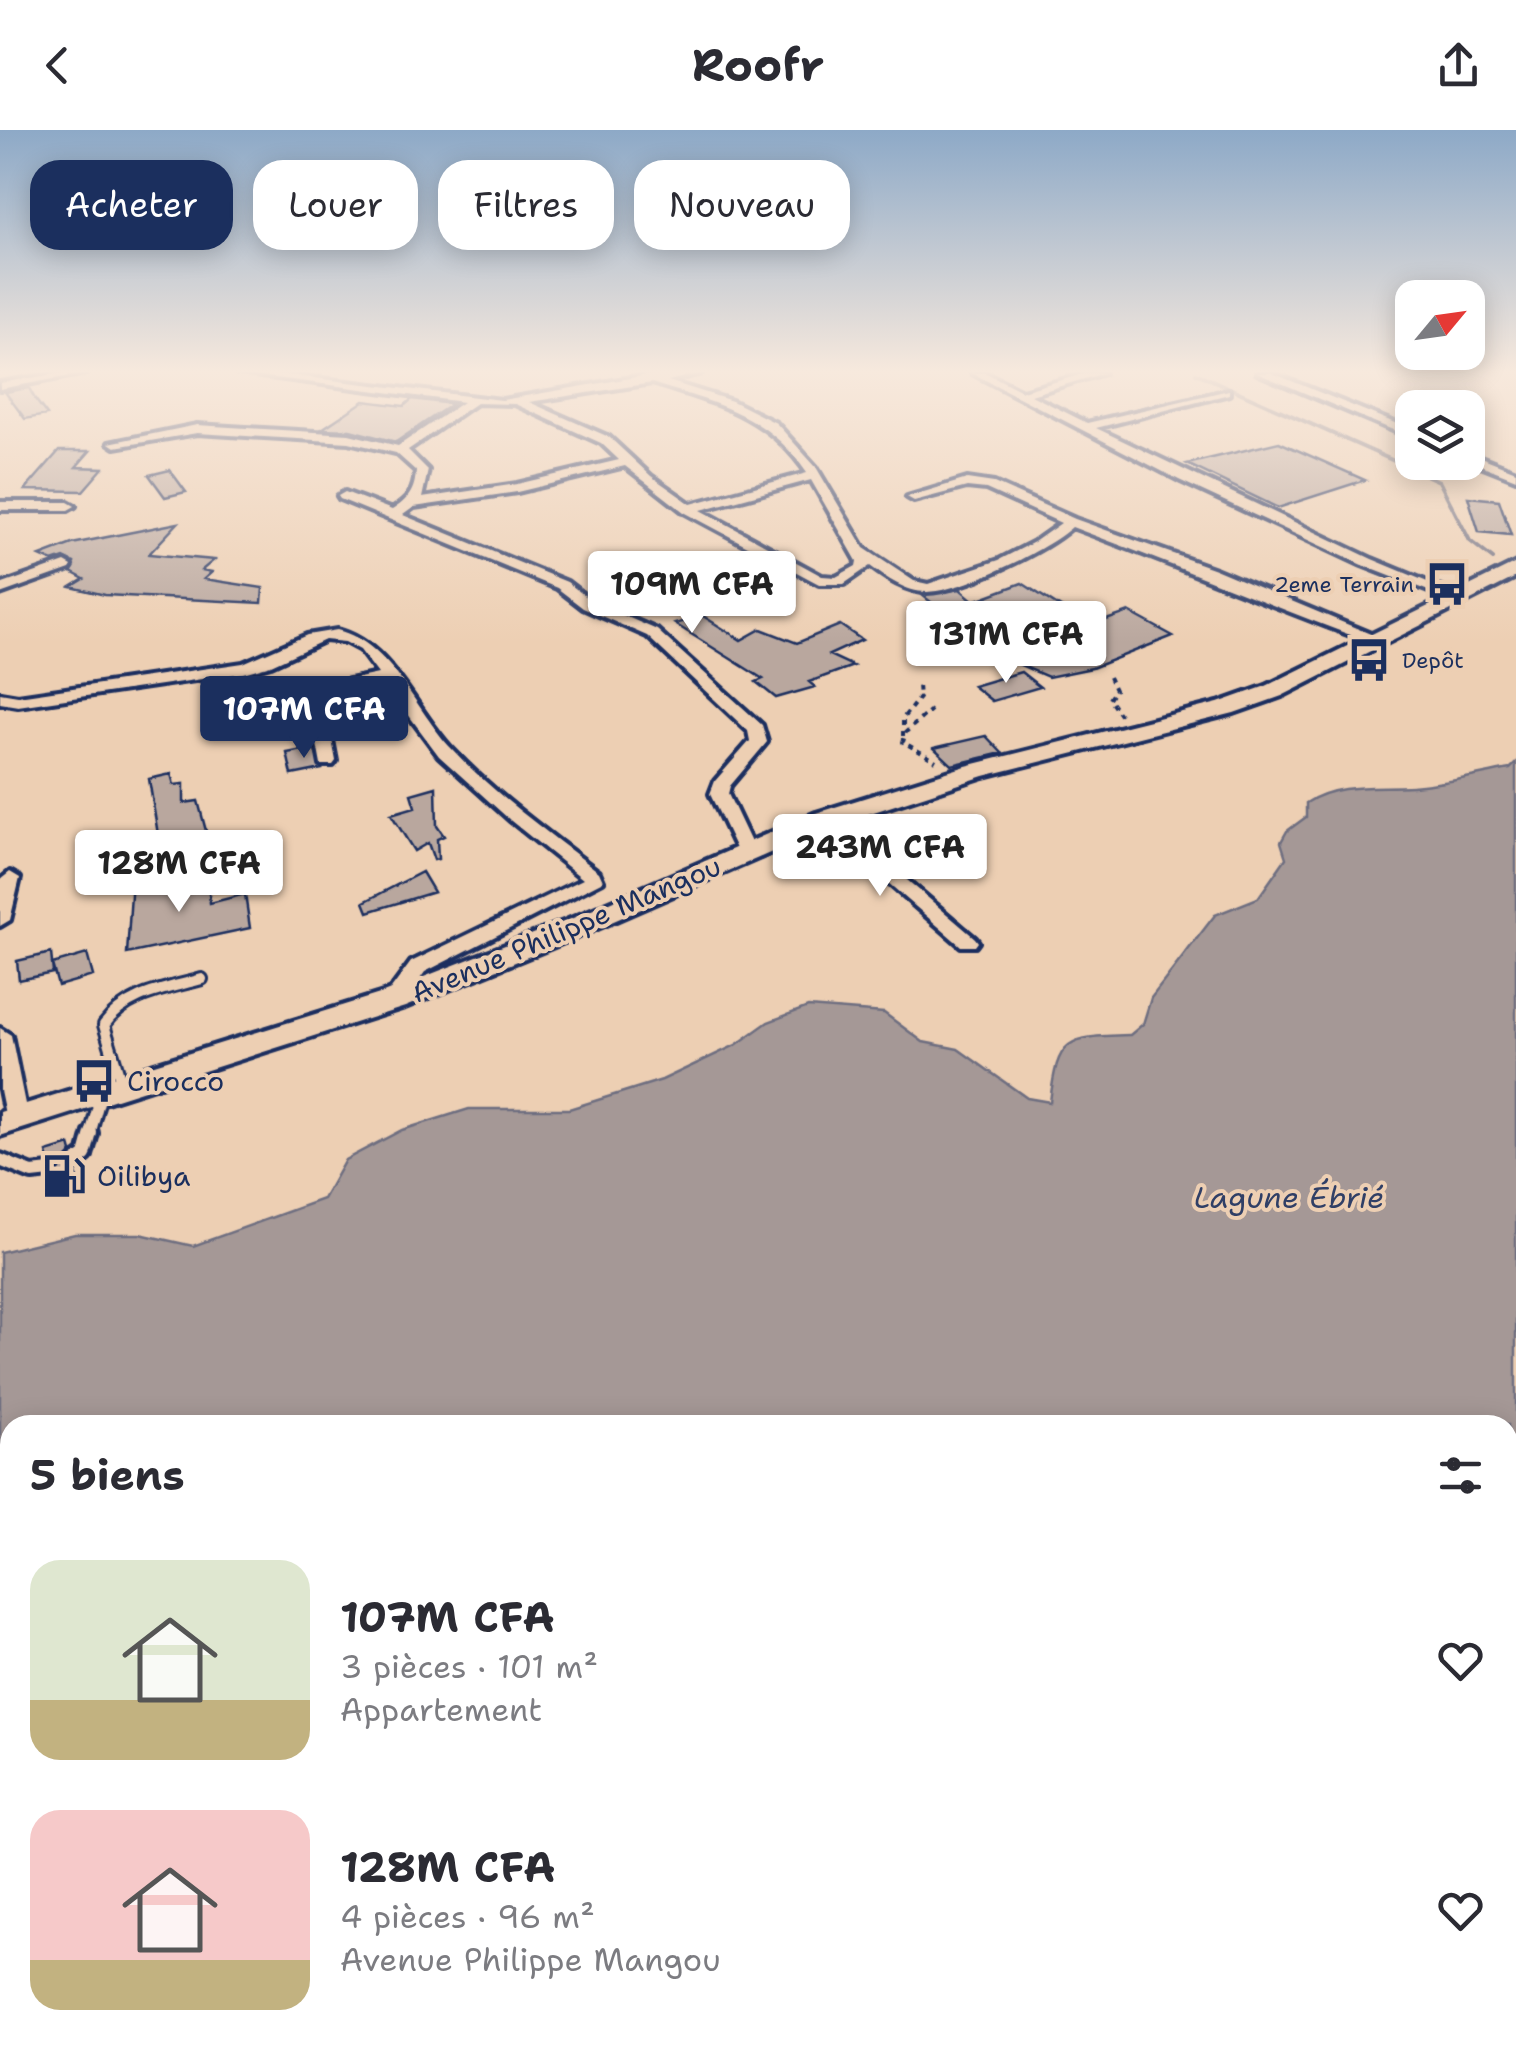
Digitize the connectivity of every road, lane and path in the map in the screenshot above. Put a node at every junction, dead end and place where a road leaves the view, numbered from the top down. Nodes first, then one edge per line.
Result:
1 (414, 463) edge
2 (623, 463) edge
3 (628, 463) edge
4 (804, 463) edge
5 (1162, 463) edge
6 (1485, 463) edge
7 (814, 475) junction
8 (1516, 476) edge
9 (345, 496) dead end
10 (914, 497) dead end
11 (414, 503) junction
12 (0, 506) edge
13 (68, 506) dead end
14 (689, 509) junction
15 (392, 516) junction
16 (1070, 522) junction
17 (857, 550) junction
18 (65, 566) dead end
19 (1516, 569) edge
20 (0, 590) edge
21 (1459, 598) junction
22 (1377, 640) junction
23 (387, 677) junction
24 (1110, 677) dead end
25 (918, 685) dead end
26 (0, 698) edge
27 (931, 710) dead end
28 (1132, 730) junction
29 (904, 742) junction
30 (327, 761) dead end
31 (957, 776) junction
32 (826, 819) junction
33 (747, 853) junction
34 (10, 878) dead end
35 (0, 920) edge
36 (968, 942) dead end
37 (202, 979) dead end
38 (394, 1000) junction
39 (0, 1035) edge
40 (112, 1088) junction
41 (9, 1122) edge
42 (0, 1160) edge
43 (74, 1163) dead end
44 (50, 1172) dead end

1 - 11 street
2 - 11 street
3 - 14 street
4 - 7 street
5 - 21 street
6 - 8 street
7 - 14 street
7 - 17 street
9 - 15 street
10 - 16 street
11 - 15 street
12 - 13 street
14 - 17 street
15 - 33 street
16 - 17 street
16 - 22 street
18 - 20 street
19 - 21 street, Avenue Philippe Mangou
21 - 22 street, Avenue Philippe Mangou
22 - 28 street, Avenue Philippe Mangou
23 - 26 street
23 - 30 street
23 - 38 street
24 - 28 path
25 - 29 path
27 - 29 path
28 - 31 street, Avenue Philippe Mangou
29 - 31 path
31 - 32 street, Avenue Philippe Mangou
32 - 33 street, Avenue Philippe Mangou
32 - 36 street
33 - 38 street, Avenue Philippe Mangou
34 - 35 street
37 - 40 lane
38 - 40 street, Avenue Philippe Mangou
39 - 41 street
40 - 41 street, Avenue Philippe Mangou
40 - 43 lane
42 - 44 lane

